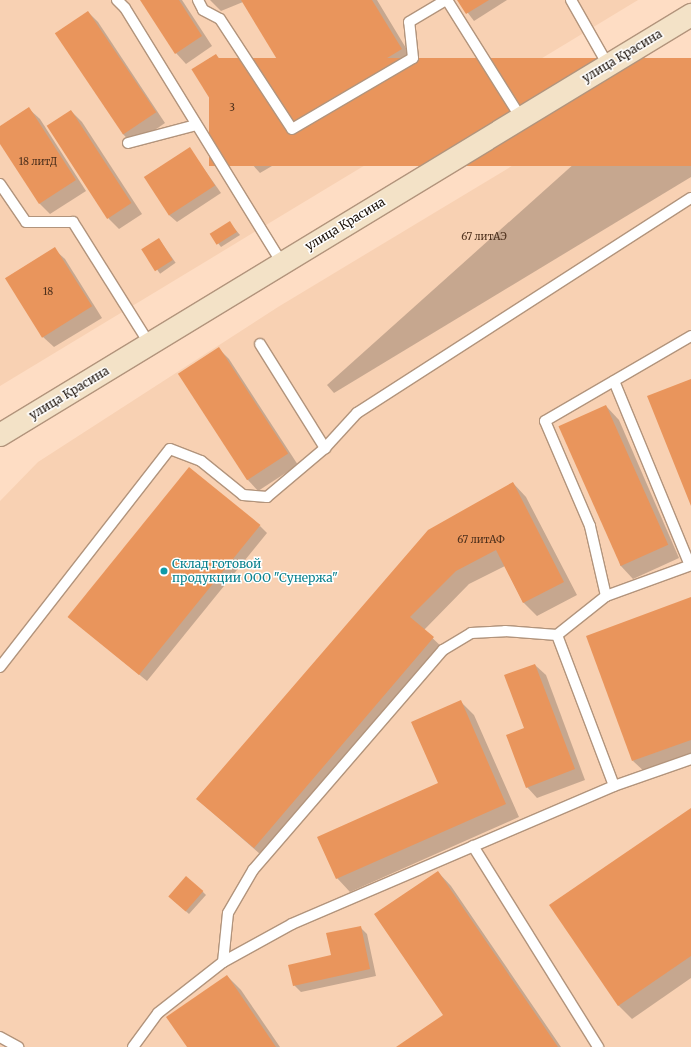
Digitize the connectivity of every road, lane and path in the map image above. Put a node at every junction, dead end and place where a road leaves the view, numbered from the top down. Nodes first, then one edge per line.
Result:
1 (117, 0) edge
2 (198, 0) edge
3 (446, 0) edge
4 (571, 0) edge
5 (691, 15) edge
6 (608, 65) junction
7 (521, 118) junction
8 (196, 125) junction
9 (128, 142) dead end
10 (0, 184) edge
11 (691, 198) edge
12 (282, 263) junction
13 (691, 336) edge
14 (149, 343) junction
15 (260, 344) dead end
16 (614, 381) junction
17 (0, 435) edge
18 (326, 448) junction
19 (691, 565) edge
20 (606, 596) junction
21 (557, 635) junction
22 (0, 667) edge
23 (691, 759) edge
24 (614, 786) junction
25 (473, 846) junction
26 (224, 962) junction
27 (0, 1037) edge
28 (18, 1047) edge
29 (133, 1047) edge
30 (598, 1047) edge

1 - 8 lane
2 - 3 lane
3 - 7 lane
4 - 6 lane
5 - 6 main road, улица Красина
6 - 7 main road, улица Красина
7 - 12 main road, улица Красина
8 - 9 lane
8 - 12 lane
10 - 14 lane
11 - 18 lane
12 - 14 main road, улица Красина
13 - 16 lane
14 - 17 main road, улица Красина
15 - 18 lane
16 - 19 lane
16 - 20 lane
18 - 22 lane
19 - 20 lane
20 - 21 lane
21 - 24 lane
21 - 26 lane
23 - 24 lane
24 - 25 lane
25 - 26 lane
25 - 30 lane
26 - 29 lane
27 - 28 lane

